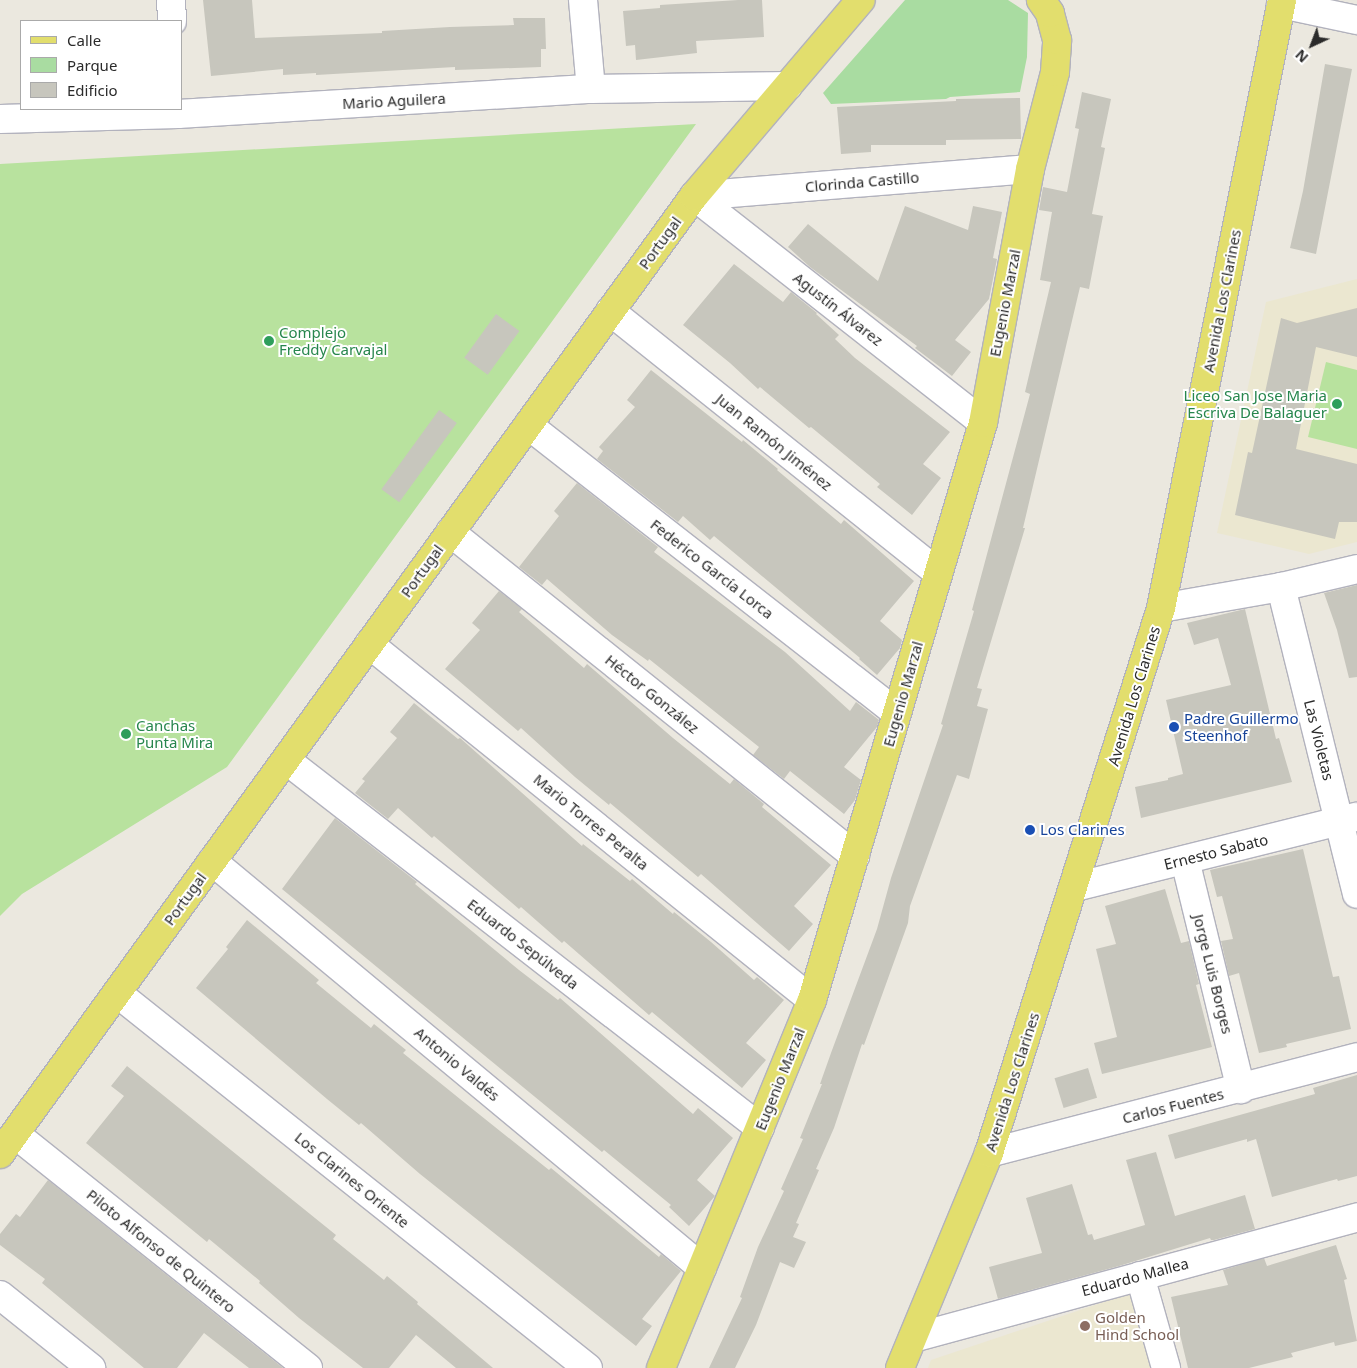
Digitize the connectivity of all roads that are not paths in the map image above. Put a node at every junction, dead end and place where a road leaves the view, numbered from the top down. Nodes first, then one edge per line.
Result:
1 (171, 0) edge
2 (583, 0) edge
3 (861, 0) edge
4 (1041, 0) edge
5 (1281, 2) edge
6 (172, 20) edge
7 (1357, 20) edge
8 (788, 86) junction
9 (591, 89) junction
10 (178, 111) edge
11 (0, 119) edge
12 (1030, 169) junction
13 (694, 196) junction
14 (610, 311) junction
15 (983, 423) junction
16 (528, 425) junction
17 (450, 532) junction
18 (1357, 569) edge
19 (938, 573) junction
20 (1281, 587) junction
21 (1162, 608) junction
22 (369, 644) junction
23 (897, 713) junction
24 (286, 760) junction
25 (1348, 819) edge
26 (854, 856) junction
27 (1185, 860) junction
28 (212, 861) junction
29 (1075, 887) junction
30 (1357, 894) edge
31 (116, 993) junction
32 (812, 1000) junction
33 (1357, 1057) edge
34 (1241, 1089) junction
35 (760, 1128) junction
36 (7, 1144) edge
37 (989, 1153) junction
38 (1357, 1217) edge
39 (702, 1268) junction
40 (1140, 1276) junction
41 (0, 1295) edge
42 (914, 1338) junction
43 (91, 1368) edge
44 (308, 1368) edge
45 (588, 1368) edge
46 (661, 1368) edge
47 (900, 1368) edge
48 (1166, 1368) edge

1 - 6 street
2 - 9 street
3 - 8 main road, Portugal
4 - 12 main road, Eugenio Marzal
5 - 7 street
5 - 21 main road, Avenida Los Clarines
8 - 9 street, Mario Aguilera
8 - 13 main road, Portugal
9 - 10 street, Mario Aguilera
10 - 11 street, Mario Aguilera
12 - 13 street, Clorinda Castillo
12 - 15 main road, Eugenio Marzal
13 - 14 main road, Portugal
13 - 15 street, Agustín Álvarez
14 - 16 main road, Portugal
14 - 19 street, Juan Ramón Jiménez
15 - 19 main road, Eugenio Marzal
16 - 17 main road, Portugal
16 - 23 street, Federico García Lorca
17 - 22 main road, Portugal
17 - 26 street, Héctor González
18 - 20 street
19 - 23 main road, Eugenio Marzal
20 - 21 street
20 - 25 street, Las Violetas
21 - 29 main road, Avenida Los Clarines
22 - 24 main road, Portugal
22 - 32 street, Mario Torres Peralta
23 - 26 main road, Eugenio Marzal
24 - 28 main road, Portugal
24 - 35 street, Eduardo Sepúlveda
25 - 27 street, Ernesto Sabato
25 - 30 street, Las Violetas
26 - 32 main road, Eugenio Marzal
27 - 29 street, Ernesto Sabato
27 - 34 street, Jorge Luis Borges
28 - 31 main road, Portugal
28 - 39 street, Antonio Valdés
29 - 37 main road, Avenida Los Clarines
31 - 36 main road, Portugal
31 - 45 street, Los Clarines Oriente
32 - 35 main road, Eugenio Marzal
33 - 34 street, Carlos Fuentes
34 - 37 street, Carlos Fuentes
35 - 39 main road, Eugenio Marzal
36 - 44 street, Piloto Alfonso de Quintero
37 - 42 main road, Avenida Los Clarines
38 - 40 street, Eduardo Mallea
39 - 46 main road, Eugenio Marzal
40 - 42 street, Eduardo Mallea
40 - 48 street
41 - 43 street
42 - 47 main road, Avenida Los Clarines

